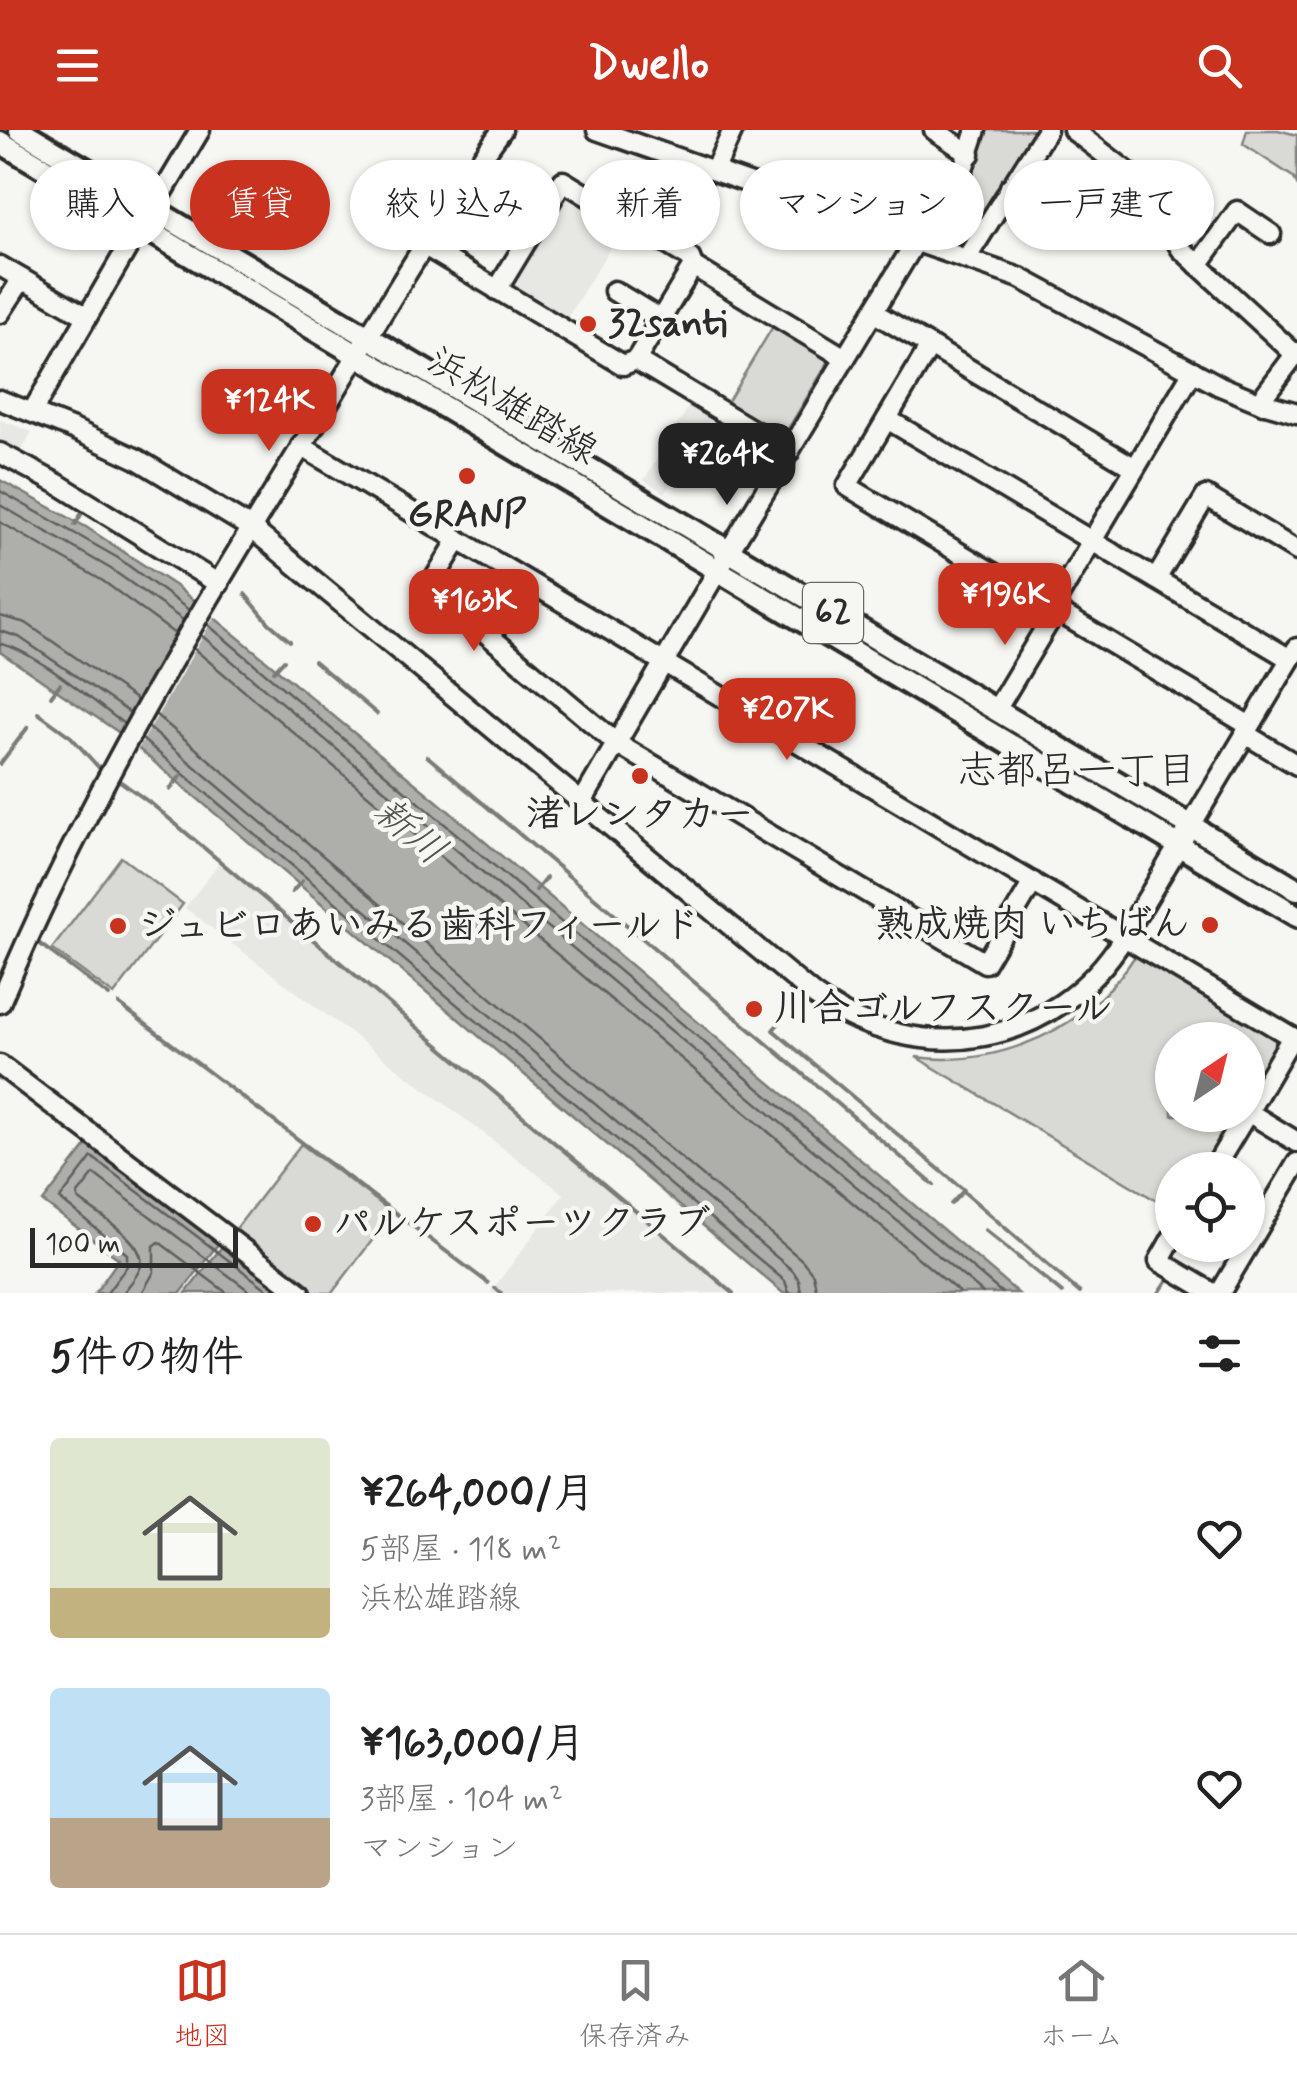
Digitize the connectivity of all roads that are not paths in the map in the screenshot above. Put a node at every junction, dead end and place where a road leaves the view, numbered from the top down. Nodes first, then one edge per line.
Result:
1 (20, 130) edge
2 (200, 130) edge
3 (502, 130) edge
4 (597, 130) edge
5 (658, 130) edge
6 (733, 130) edge
7 (934, 130) edge
8 (976, 130) edge
9 (1047, 130) edge
10 (1073, 130) edge
11 (0, 142) edge
12 (650, 148) junction
13 (970, 154) junction
14 (35, 160) edge
15 (63, 160) edge
16 (482, 160) edge
17 (687, 160) edge
18 (719, 160) edge
19 (967, 160) edge
20 (1028, 160) edge
21 (170, 178) edge
22 (1004, 197) edge
23 (170, 230) edge
24 (170, 233) edge
25 (1271, 234) dead end
26 (126, 250) edge
27 (423, 250) edge
28 (433, 250) edge
29 (910, 250) edge
30 (944, 250) edge
31 (966, 258) junction
32 (1198, 265) junction
33 (0, 266) edge
34 (692, 266) junction
35 (22, 279) junction
36 (498, 290) junction
37 (614, 291) dead end
38 (873, 312) junction
39 (0, 314) edge
40 (86, 316) junction
41 (660, 319) junction
42 (369, 337) junction
43 (930, 346) junction
44 (1296, 354) edge
45 (357, 356) junction
46 (845, 358) junction
47 (636, 360) junction
48 (1193, 370) junction
49 (0, 400) edge
50 (1263, 404) junction
51 (32, 412) junction
52 (1297, 414) edge
53 (887, 419) junction
54 (302, 446) junction
55 (788, 452) junction
56 (0, 453) edge
57 (1135, 468) junction
58 (251, 528) junction
59 (458, 540) junction
60 (1092, 541) junction
61 (1297, 551) edge
62 (723, 560) junction
63 (1156, 579) junction
64 (215, 590) junction
65 (1054, 609) junction
66 (1294, 654) edge
67 (663, 662) junction
68 (996, 710) junction
69 (1248, 730) junction
70 (616, 743) junction
71 (1297, 765) edge
72 (582, 802) junction
73 (1190, 826) junction
74 (1179, 846) junction
75 (1033, 882) junction
76 (1297, 890) edge
77 (1297, 916) edge
78 (1124, 937) junction
79 (0, 1002) edge
80 (1295, 1038) edge
81 (0, 1065) edge
82 (1265, 1085) edge
83 (1265, 1123) edge
84 (1297, 1142) edge
85 (1297, 1163) edge
86 (1161, 1262) edge
87 (301, 1293) edge
88 (1216, 1293) edge

1 - 15 main road, 浜松雄踏線 / 62
2 - 21 street
3 - 16 street
4 - 12 street
5 - 12 street
6 - 18 street
7 - 13 street
8 - 13 street
9 - 20 street
10 - 32 street
11 - 14 main road, 浜松雄踏線 / 62
12 - 17 street
13 - 19 street
22 - 31 street
23 - 42 main road, 浜松雄踏線 / 62
24 - 45 main road, 浜松雄踏線 / 62
25 - 32 street
26 - 40 street
27 - 42 street
28 - 36 street
29 - 38 street
30 - 31 street
31 - 48 street
32 - 44 street
33 - 35 street
34 - 36 street
34 - 41 street
34 - 46 street
35 - 39 street
35 - 40 street
36 - 47 street
37 - 41 street
38 - 43 street
38 - 46 street
40 - 51 street
41 - 47 street
42 - 45 street
42 - 62 main road, 浜松雄踏線 / 62
43 - 53 street
43 - 57 street
44 - 50 street
45 - 54 street
45 - 62 main road, 浜松雄踏線 / 62
46 - 55 street
47 - 55 street
48 - 50 street
48 - 57 street
49 - 51 street
50 - 52 street
51 - 58 street
53 - 60 street
53 - 65 street
54 - 58 street
54 - 59 street
55 - 62 street
56 - 64 street
57 - 60 street
58 - 64 street
58 - 72 street
59 - 67 street
59 - 70 street
60 - 63 street
60 - 65 street
61 - 63 street
62 - 67 street
62 - 68 main road, 浜松雄踏線 / 62
62 - 74 main road, 浜松雄踏線 / 62
63 - 66 street
64 - 79 street
65 - 68 street
65 - 69 street
66 - 69 street
67 - 70 street
67 - 75 street
68 - 73 main road, 浜松雄踏線 / 62
69 - 71 street
69 - 73 street
70 - 72 street
70 - 75 street
72 - 78 street
73 - 74 street
73 - 76 main road, 浜松雄踏線 / 62
74 - 77 main road, 浜松雄踏線 / 62
74 - 78 street
75 - 78 street
78 - 80 street
80 - 82 street
81 - 87 street
83 - 84 street
85 - 88 street
86 - 88 street

